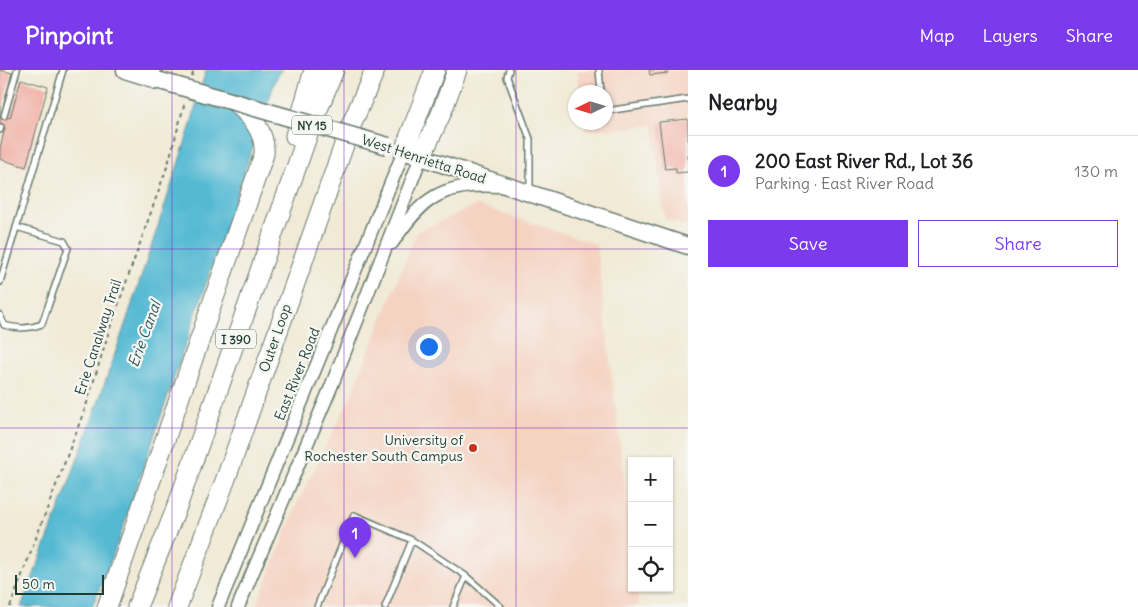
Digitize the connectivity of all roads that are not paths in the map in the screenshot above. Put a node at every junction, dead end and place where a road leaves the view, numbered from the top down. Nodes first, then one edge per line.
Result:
1 (17, 70) edge
2 (63, 70) edge
3 (124, 70) edge
4 (314, 70) edge
5 (334, 70) edge
6 (375, 70) edge
7 (435, 70) edge
8 (457, 70) edge
9 (509, 70) edge
10 (599, 70) edge
11 (151, 75) edge
12 (601, 85) edge
13 (688, 99) edge
14 (236, 103) junction
15 (613, 110) edge
16 (4, 116) dead end
17 (404, 152) junction
18 (509, 187) junction
19 (530, 193) junction
20 (16, 227) junction
21 (688, 246) edge
22 (377, 268) junction
23 (0, 282) edge
24 (0, 315) edge
25 (243, 318) junction
26 (412, 540) junction
27 (466, 576) junction
28 (178, 606) edge
29 (107, 607) edge
30 (137, 607) edge
31 (218, 607) edge
32 (238, 607) edge
33 (317, 607) edge
34 (385, 607) edge
35 (453, 607) edge
36 (501, 607) edge

1 - 16 lane
2 - 20 lane
3 - 11 main road, NY 15
4 - 25 highway
5 - 25 highway, I 390
6 - 28 highway, Outer Loop / I 390
7 - 17 highway
8 - 17 highway
9 - 19 lane
10 - 12 lane
11 - 14 main road, West Henrietta Road / NY 15, bridge
13 - 15 lane
14 - 17 main road, West Henrietta Road / NY 15, bridge
14 - 29 highway
17 - 18 main road, West Henrietta Road / NY 15
17 - 22 street
17 - 31 street, East River Road
18 - 19 main road, West Henrietta Road / NY 15
18 - 22 street
19 - 21 main road, West Henrietta Road / NY 15
20 - 23 lane
20 - 24 lane
22 - 32 street
25 - 30 highway, I 390
26 - 27 lane
26 - 33 lane
26 - 34 lane
27 - 35 lane
27 - 36 lane

